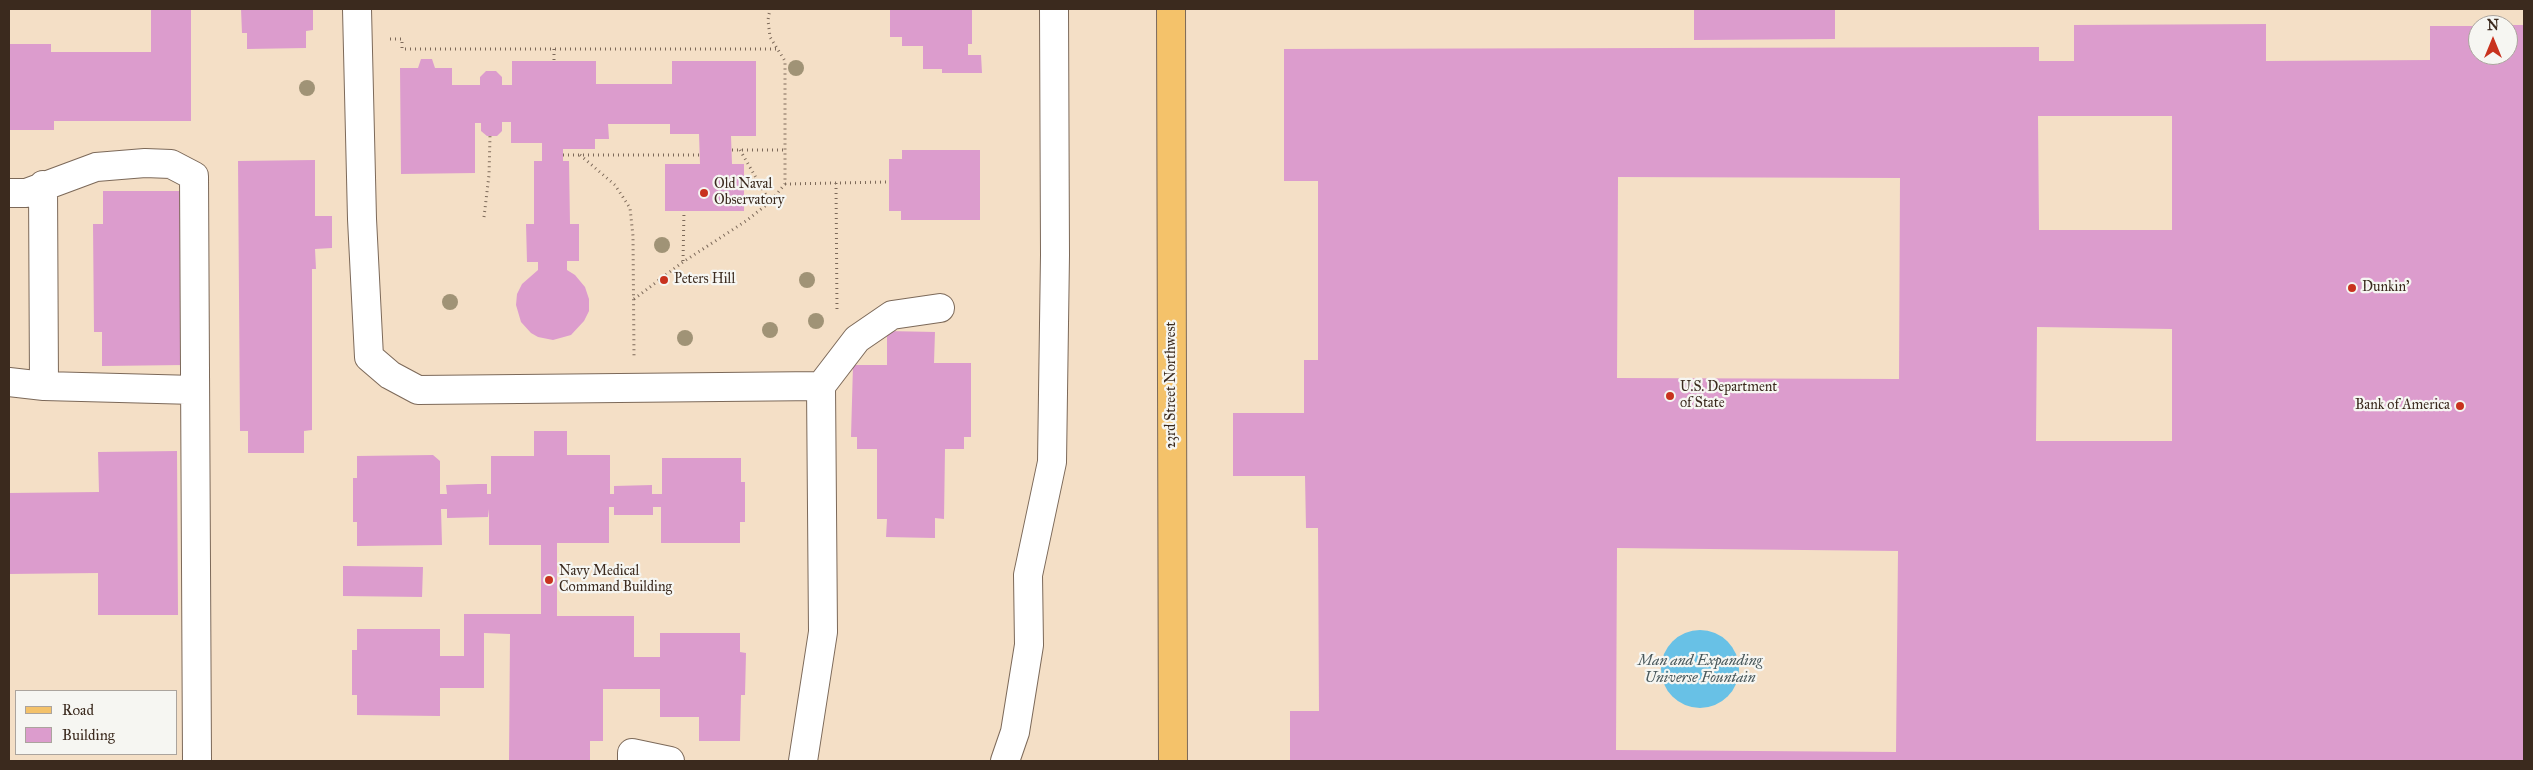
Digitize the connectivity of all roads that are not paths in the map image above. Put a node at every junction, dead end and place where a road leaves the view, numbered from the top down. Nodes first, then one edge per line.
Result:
1 (357, 9) edge
2 (1054, 9) edge
3 (1170, 9) edge
4 (44, 185) junction
5 (9, 193) edge
6 (940, 308) dead end
7 (9, 382) edge
8 (44, 386) junction
9 (821, 386) junction
10 (195, 390) junction
11 (197, 761) edge
12 (632, 761) edge
13 (670, 761) edge
14 (803, 761) edge
15 (1005, 761) edge
16 (1173, 761) edge

1 - 9 lane
2 - 15 lane
3 - 16 main road, 23rd Street Northwest
4 - 5 lane
4 - 8 lane
4 - 10 lane
6 - 9 lane
7 - 8 lane
8 - 10 lane
9 - 14 lane
10 - 11 lane
12 - 13 lane

